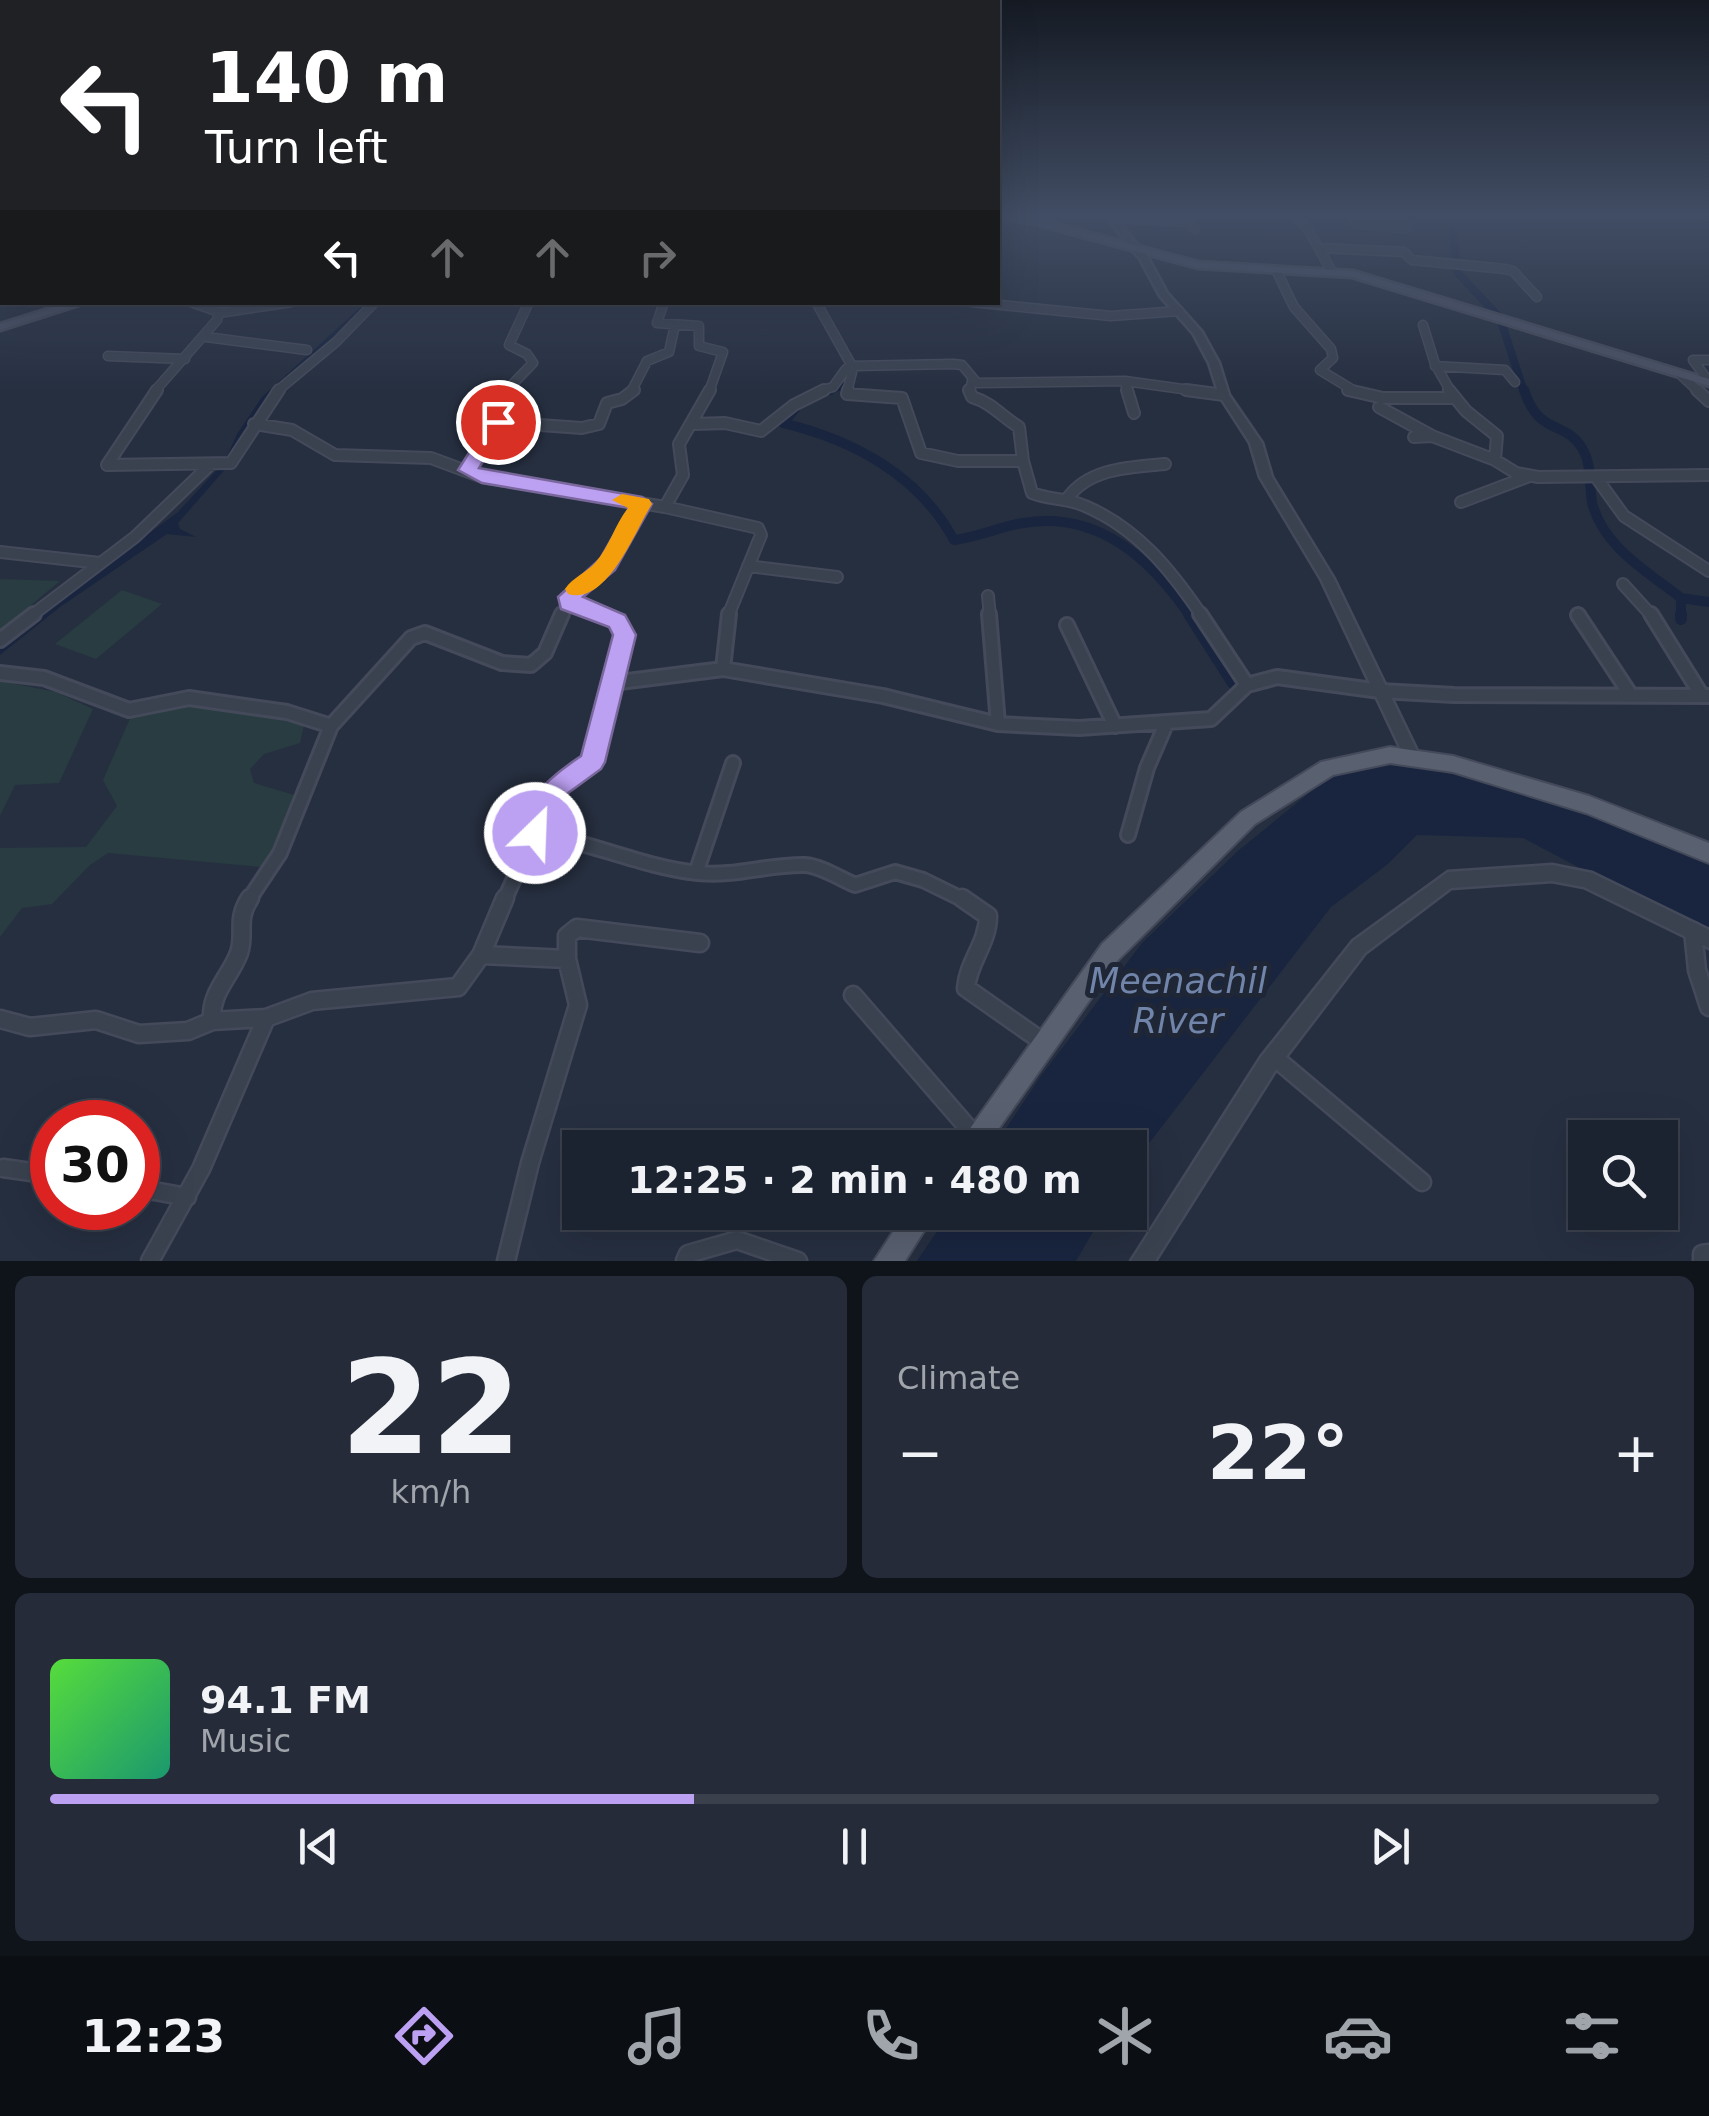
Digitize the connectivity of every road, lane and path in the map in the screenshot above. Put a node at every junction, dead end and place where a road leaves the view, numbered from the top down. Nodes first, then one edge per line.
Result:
1 (1151, 273) edge
2 (1277, 273) edge
3 (1338, 273) edge
4 (1516, 273) edge
5 (1537, 297) dead end
6 (74, 305) edge
7 (199, 305) edge
8 (272, 305) edge
9 (372, 305) edge
10 (528, 305) edge
11 (663, 305) edge
12 (818, 305) edge
13 (1000, 305) edge
14 (1179, 311) junction
15 (219, 313) junction
16 (1423, 324) dead end
17 (675, 325) junction
18 (0, 328) edge
19 (206, 337) junction
20 (307, 350) dead end
21 (108, 356) dead end
22 (185, 358) junction
23 (1709, 360) edge
24 (1435, 366) junction
25 (850, 368) junction
26 (1681, 376) junction
27 (972, 381) junction
28 (1125, 382) junction
29 (1515, 382) dead end
30 (1709, 382) edge
31 (1224, 395) junction
32 (1455, 398) junction
33 (1709, 401) edge
34 (1379, 407) dead end
35 (1134, 413) dead end
36 (498, 422) junction
37 (254, 424) junction
38 (694, 424) junction
39 (1432, 436) junction
40 (1414, 437) dead end
41 (1495, 460) junction
42 (1022, 461) junction
43 (1165, 464) dead end
44 (218, 465) junction
45 (468, 470) junction
46 (1709, 475) edge
47 (1527, 477) junction
48 (1593, 478) junction
49 (1067, 499) junction
50 (1461, 502) dead end
51 (642, 504) junction
52 (665, 507) junction
53 (0, 552) edge
54 (100, 564) junction
55 (748, 566) junction
56 (1709, 571) edge
57 (837, 577) dead end
58 (1623, 584) dead end
59 (988, 596) dead end
60 (569, 604) junction
61 (1578, 614) dead end
62 (1067, 625) dead end
63 (0, 640) edge
64 (723, 669) junction
65 (0, 673) edge
66 (612, 682) junction
67 (1247, 685) junction
68 (1380, 691) junction
69 (1630, 694) junction
70 (1706, 696) edge
71 (998, 724) junction
72 (1166, 724) junction
73 (331, 726) junction
74 (1115, 726) junction
75 (1411, 756) junction
76 (733, 764) dead end
77 (535, 833) junction
78 (1128, 835) dead end
79 (1709, 853) edge
80 (696, 873) junction
81 (1701, 935) edge
82 (700, 944) dead end
83 (481, 955) junction
84 (567, 959) junction
85 (853, 995) dead end
86 (1709, 1008) edge
87 (266, 1018) junction
88 (0, 1020) edge
89 (212, 1021) junction
90 (1043, 1042) junction
91 (1274, 1057) junction
92 (963, 1130) edge
93 (981, 1130) edge
94 (3, 1168) dead end
95 (30, 1172) edge
96 (1422, 1182) dead end
97 (160, 1192) edge
98 (187, 1197) junction
99 (910, 1230) edge
100 (1709, 1253) edge
101 (1144, 1260) edge
102 (150, 1261) edge
103 (506, 1261) edge
104 (685, 1261) edge
105 (798, 1261) edge
106 (888, 1261) edge
107 (1702, 1261) edge

1 - 14 street
2 - 32 street
3 - 26 main road
4 - 5 street
6 - 18 main road
7 - 15 street
8 - 15 street
9 - 37 street
10 - 36 street
11 - 17 street
12 - 25 street
13 - 14 street
14 - 31 street
15 - 19 street
16 - 24 street
17 - 36 street
17 - 38 street
19 - 20 street
19 - 22 street
21 - 22 street
22 - 44 street
23 - 30 street
24 - 29 street
24 - 32 street
25 - 27 street
25 - 38 street
25 - 42 street
26 - 30 main road
26 - 33 street
27 - 28 street
27 - 42 street
28 - 31 street
28 - 35 street
31 - 68 street
32 - 41 street
34 - 39 street
36 - 45 street
37 - 44 street
37 - 45 street
38 - 52 street
39 - 40 street
39 - 41 street
41 - 47 street
42 - 49 street
43 - 49 street
44 - 54 street
45 - 51 street
46 - 48 street
47 - 48 street
47 - 50 street
48 - 56 street
49 - 67 street
51 - 52 street
51 - 60 street
52 - 55 street
53 - 54 street
54 - 63 street
55 - 57 street
55 - 64 street
58 - 70 street
59 - 71 street
60 - 66 street
60 - 73 street
61 - 69 street
62 - 74 street
64 - 66 street
64 - 71 street
65 - 73 street
66 - 77 street
67 - 68 street
67 - 72 street
68 - 69 street
68 - 75 street
69 - 70 street
71 - 74 street
72 - 74 street
72 - 78 street
73 - 89 street
75 - 79 main road
75 - 90 main road
76 - 80 street
77 - 80 street
77 - 83 street
80 - 90 street
81 - 86 street
81 - 91 street
82 - 84 street
83 - 84 street
83 - 87 street
84 - 103 street
85 - 92 street
87 - 89 street
87 - 98 street
88 - 89 street
90 - 93 main road
91 - 96 street
91 - 101 street
94 - 95 street
97 - 98 street
98 - 102 street
99 - 106 main road
100 - 107 street
104 - 105 street

